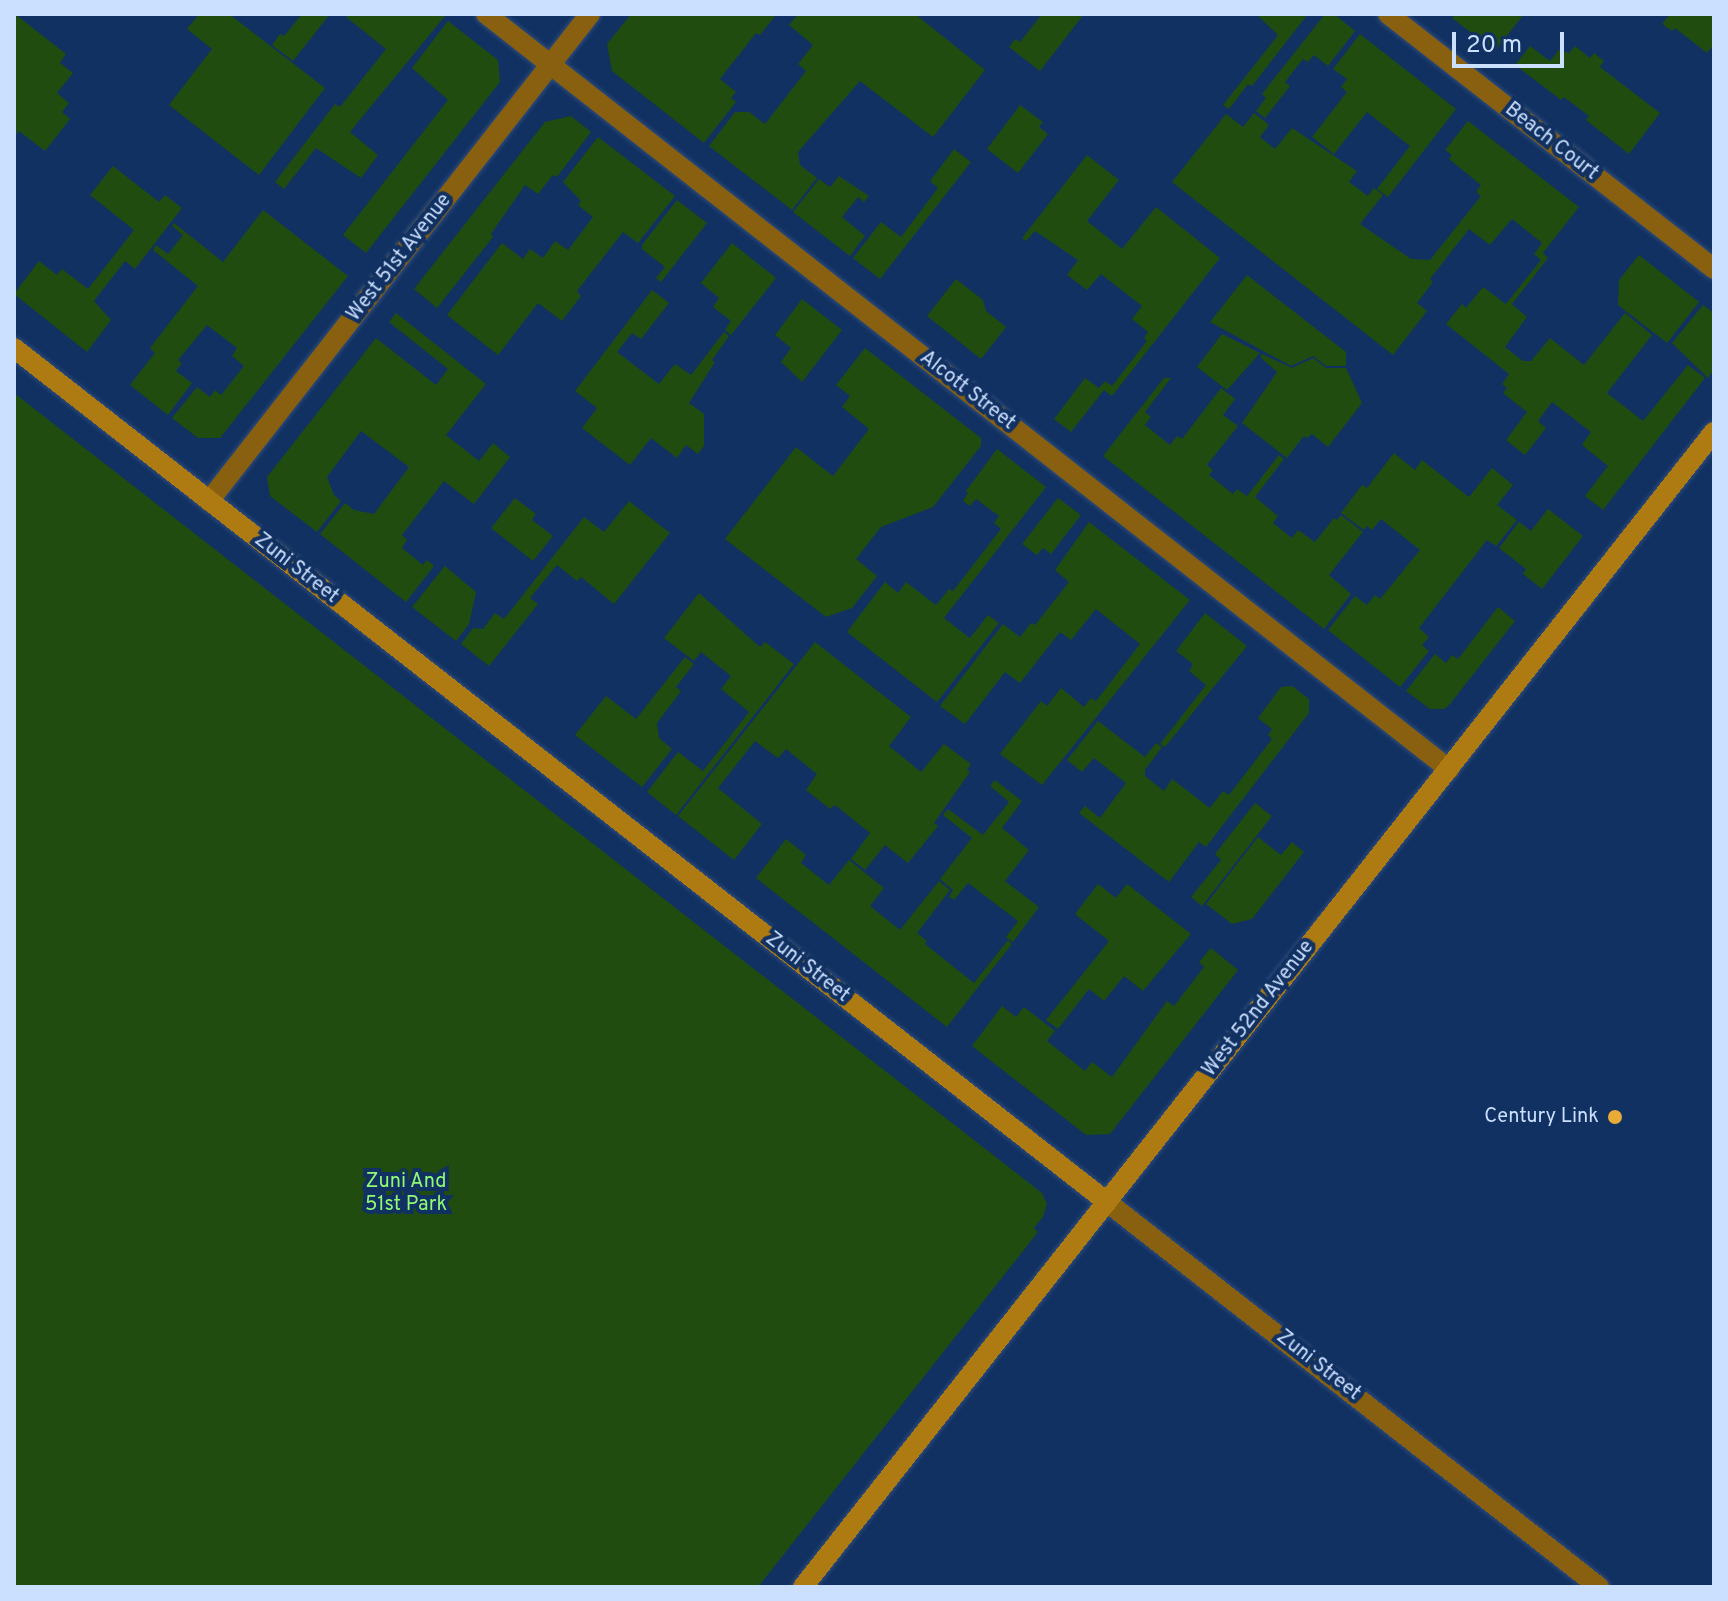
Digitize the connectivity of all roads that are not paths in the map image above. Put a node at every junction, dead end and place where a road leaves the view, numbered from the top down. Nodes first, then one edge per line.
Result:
1 (486, 14) edge
2 (590, 14) edge
3 (1388, 14) edge
4 (550, 64) junction
5 (1714, 269) edge
6 (14, 348) edge
7 (1714, 432) edge
8 (209, 501) junction
9 (1449, 769) junction
10 (1107, 1202) junction
11 (803, 1587) edge
12 (1599, 1587) edge

1 - 4 street, Alcott Street
2 - 4 street, West 51st Avenue
3 - 5 street, Beach Court
4 - 8 street, West 51st Avenue
4 - 9 street, Alcott Street
6 - 8 street, Zuni Street
7 - 9 street, West 52nd Avenue
8 - 10 street, Zuni Street
9 - 10 street, West 52nd Avenue
10 - 11 street, West 52nd Avenue
10 - 12 street, Zuni Street

